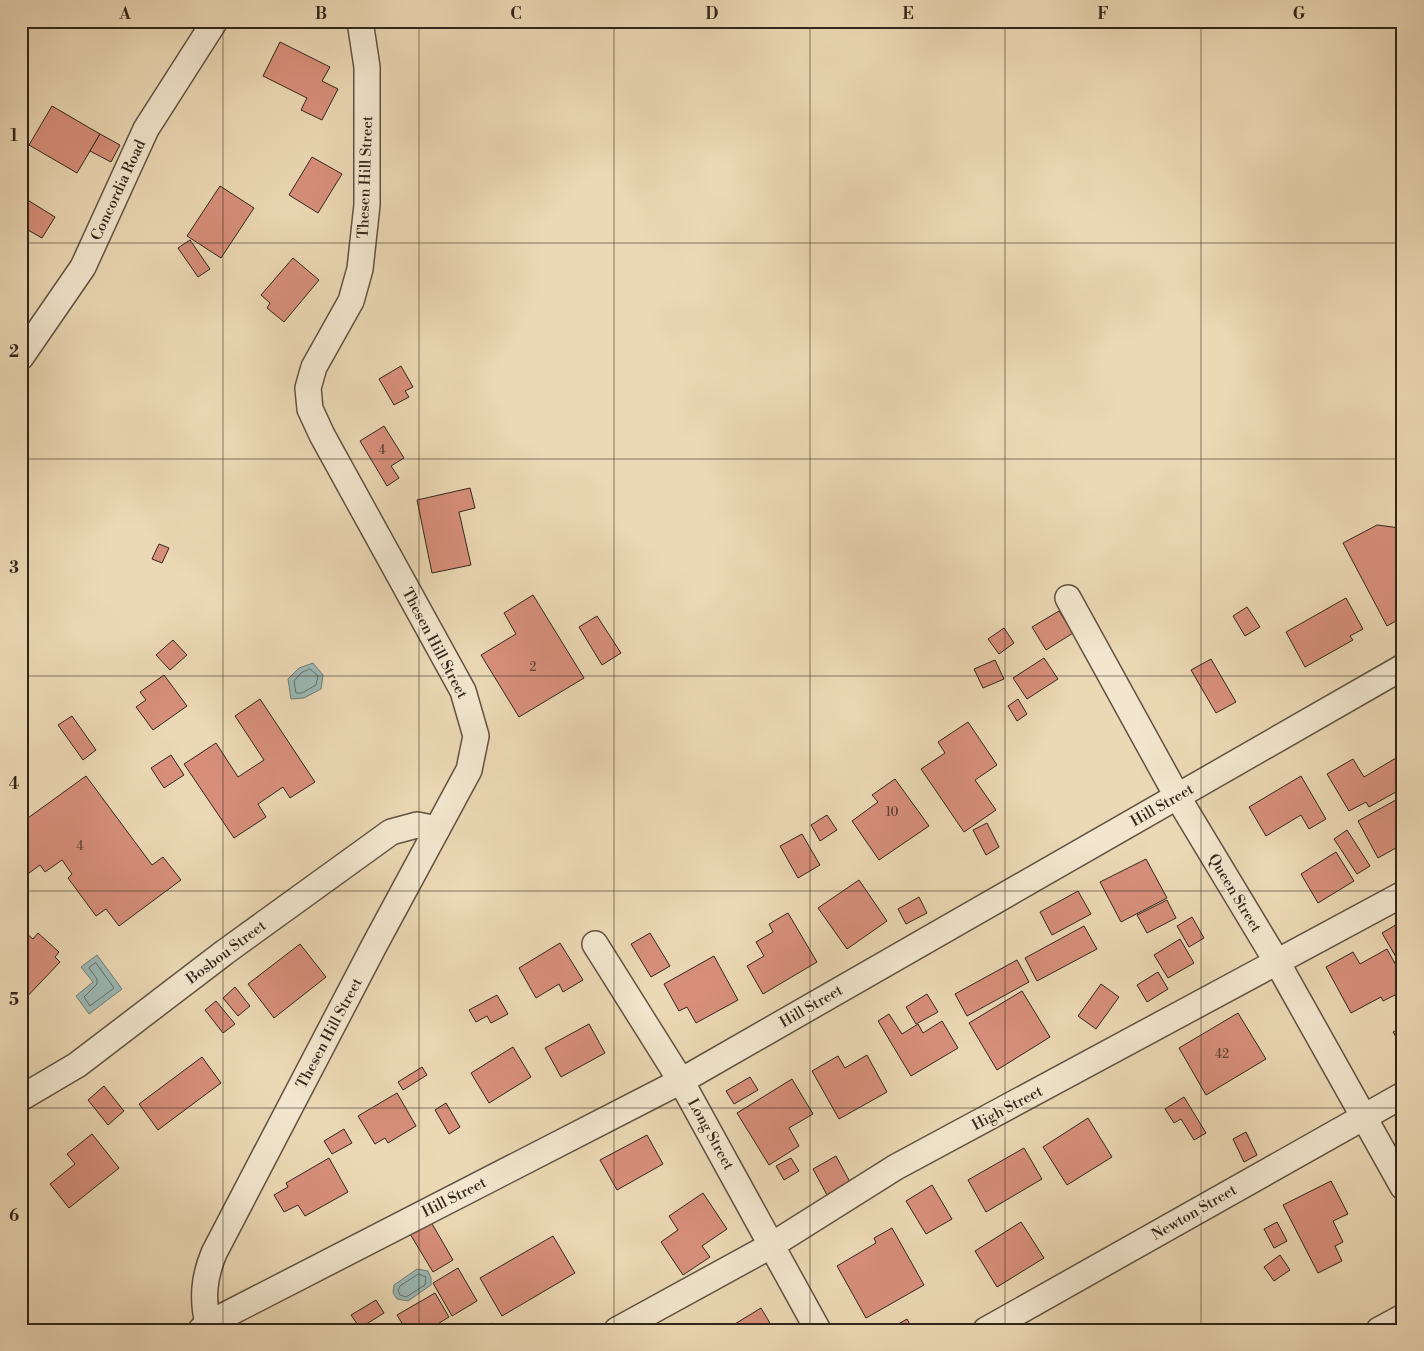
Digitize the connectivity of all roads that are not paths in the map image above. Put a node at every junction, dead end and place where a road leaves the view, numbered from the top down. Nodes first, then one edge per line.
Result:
1 (215, 21) edge
2 (360, 21) edge
3 (21, 358) edge
4 (1068, 598) dead end
5 (1403, 667) edge
6 (1177, 796) junction
7 (437, 829) junction
8 (1403, 894) edge
9 (596, 944) dead end
10 (1276, 962) junction
11 (681, 1081) junction
12 (1403, 1095) edge
13 (21, 1098) edge
14 (1362, 1117) junction
15 (1403, 1187) edge
16 (772, 1245) junction
17 (1403, 1316) edge
18 (204, 1327) edge
19 (617, 1330) edge
20 (818, 1330) edge
21 (986, 1330) edge
22 (1379, 1330) edge

1 - 3 street, Concordia Road
2 - 7 street, Thesen Hill Street
4 - 6 street, Queen Street
5 - 6 street, Hill Street
6 - 10 street, Queen Street
6 - 11 street, Hill Street
7 - 13 street, Bosbou Street
7 - 18 street, Thesen Hill Street
8 - 10 street, High Street
9 - 11 street, Long Street
10 - 14 street, Queen Street
10 - 16 street, High Street
11 - 16 street, Long Street
11 - 18 street, Hill Street
12 - 14 street, Newton Street
14 - 15 street, Queen Street
14 - 21 street, Newton Street
16 - 19 street, High Street
16 - 20 street, Long Street
17 - 22 street

